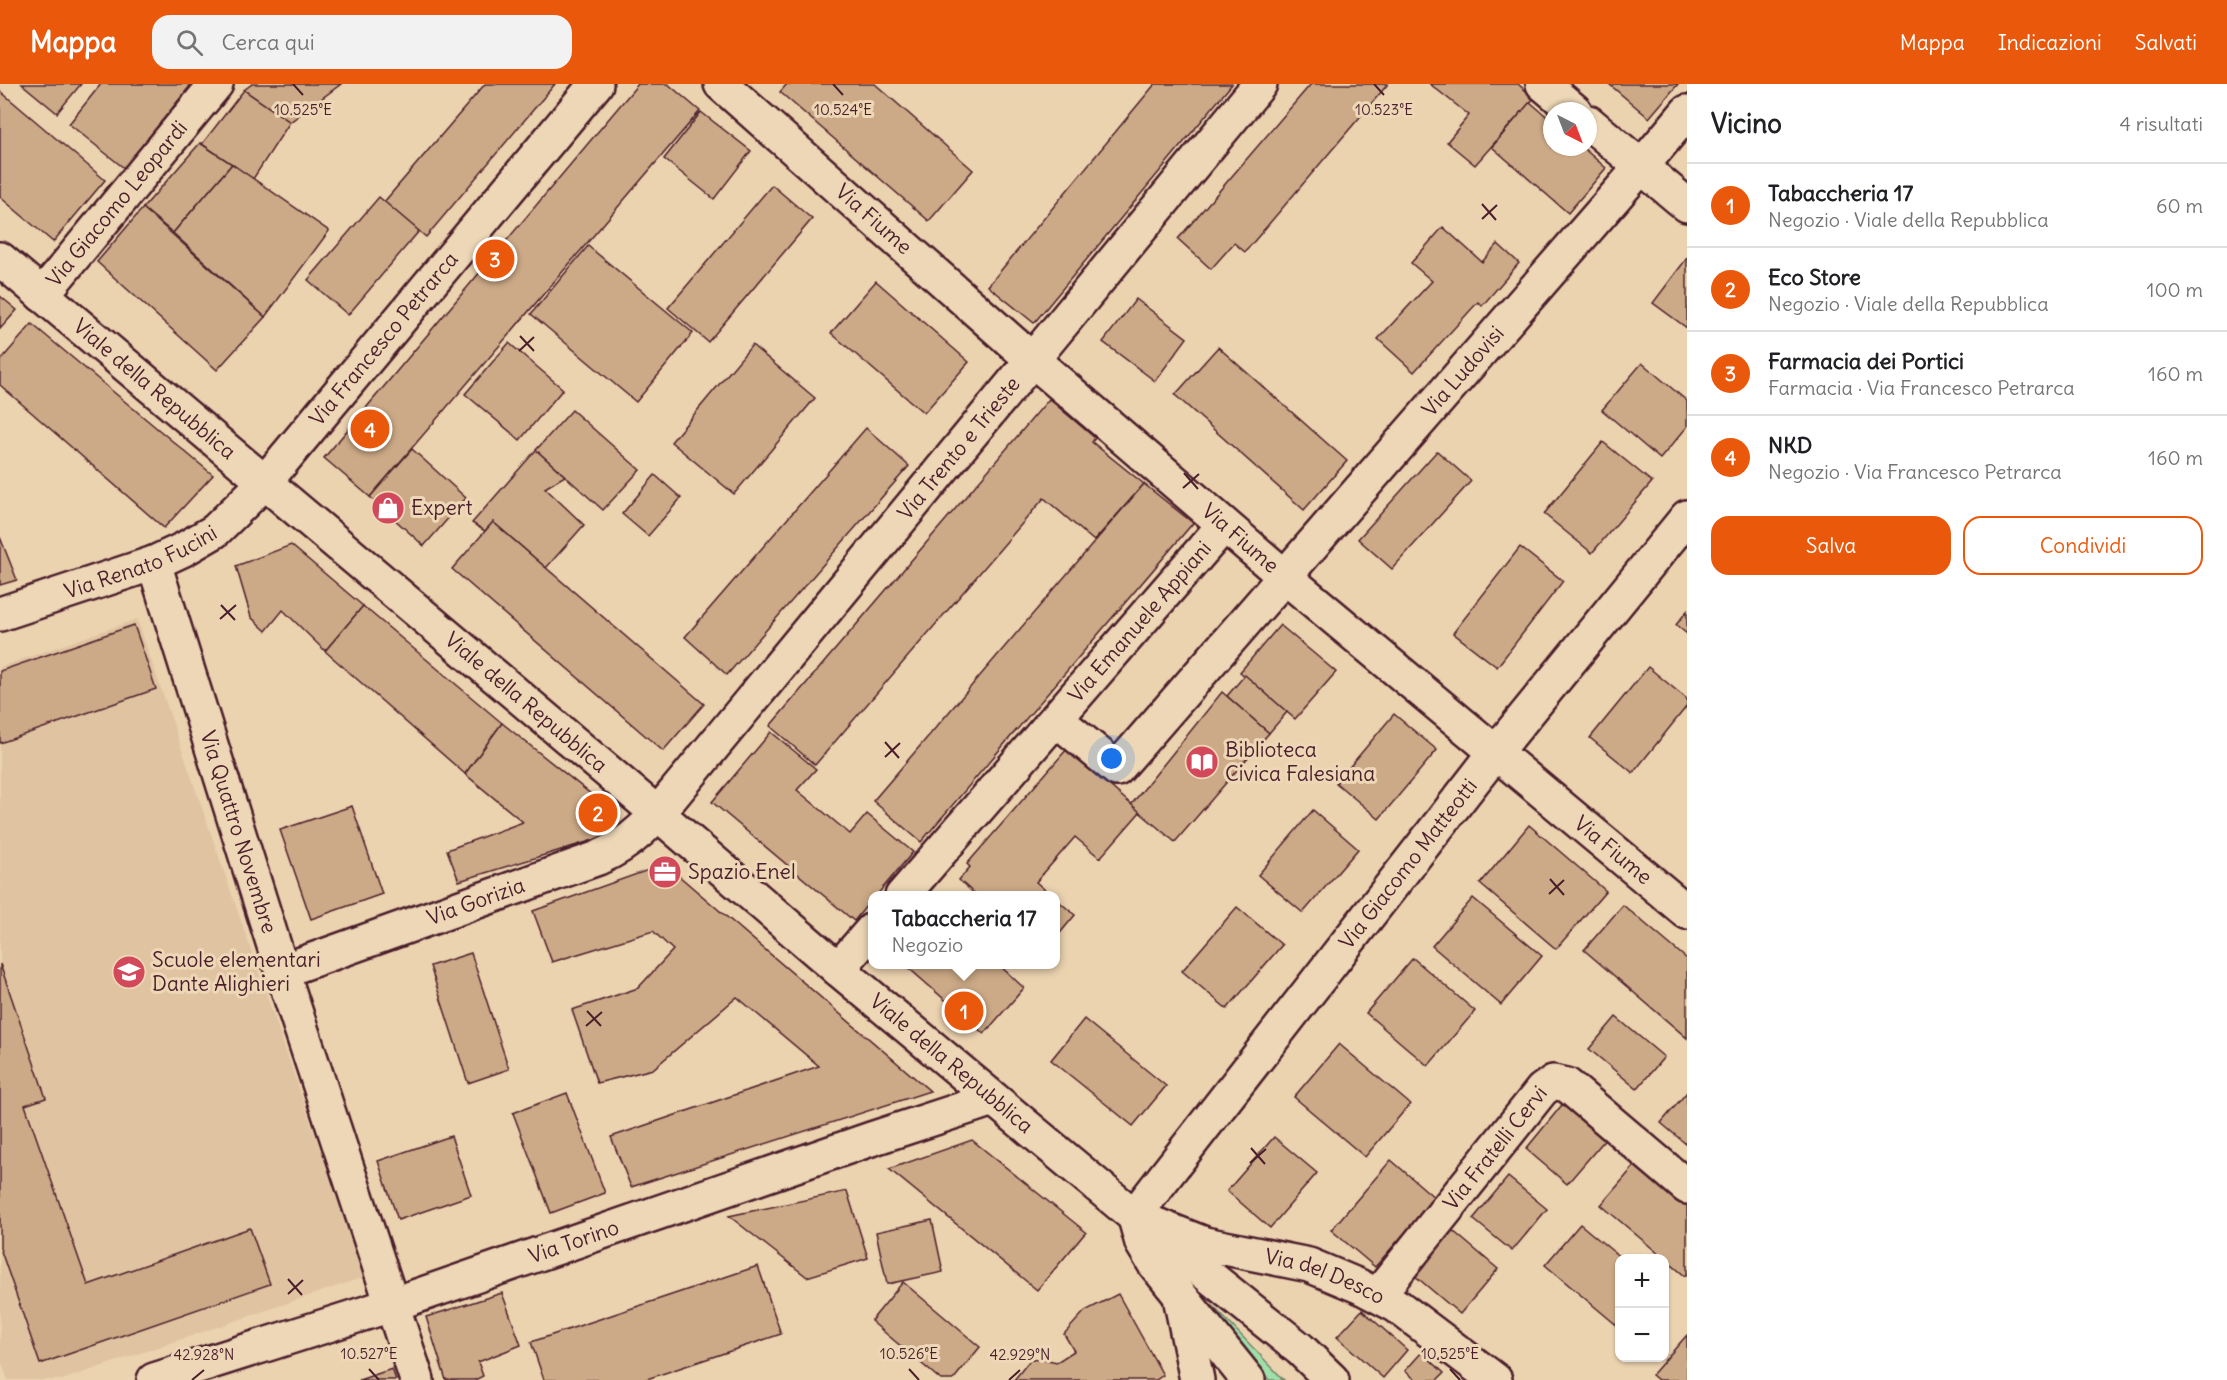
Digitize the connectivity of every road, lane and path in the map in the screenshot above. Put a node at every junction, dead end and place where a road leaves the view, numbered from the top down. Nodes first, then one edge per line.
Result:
1 (216, 84) edge
2 (596, 84) edge
3 (721, 84) edge
4 (1260, 84) edge
5 (1543, 84) edge
6 (1564, 102) edge
7 (1687, 112) edge
8 (1597, 130) edge
9 (1641, 167) junction
10 (1687, 205) edge
11 (0, 259) edge
12 (42, 295) junction
13 (1031, 359) junction
14 (265, 482) junction
15 (1687, 517) edge
16 (1224, 525) junction
17 (154, 563) junction
18 (1284, 576) junction
19 (0, 614) edge
20 (1056, 718) junction
21 (1496, 753) junction
22 (657, 813) junction
23 (906, 891) edge
24 (1687, 912) edge
25 (868, 936) edge
26 (838, 969) junction
27 (282, 971) junction
28 (993, 1099) junction
29 (1687, 1187) edge
30 (1134, 1216) junction
31 (1179, 1294) junction
32 (1378, 1295) junction
33 (391, 1305) junction
34 (154, 1380) edge
35 (417, 1380) edge
36 (1197, 1380) edge
37 (1248, 1380) edge
38 (1332, 1380) edge
39 (1495, 1380) edge

1 - 12 street, Via Giacomo Leopardi
2 - 14 street, Via Francesco Petrarca
3 - 13 street, Via Fiume
4 - 13 street, Via Trento e Trieste
5 - 6 street
7 - 9 street, Via Ludovisi
8 - 9 street
9 - 10 street
9 - 18 street, Via Ludovisi
11 - 12 street, Viale della Repubblica
12 - 14 street, Viale della Repubblica
13 - 16 street, Via Fiume
13 - 22 street, Via Trento e Trieste
14 - 17 street, Via Renato Fucini
14 - 22 street, Viale della Repubblica
15 - 21 street, Via Giacomo Matteotti
16 - 18 street, Via Fiume
16 - 20 street, Via Emanuele Appiani
17 - 19 street, Via Renato Fucini
17 - 27 street, Via Quattro Novembre
18 - 20 street, Via Emanuele Appiani
18 - 21 street, Via Fiume
20 - 23 street, Via Emanuele Appiani
21 - 24 street, Via Fiume
21 - 30 street, Via Giacomo Matteotti
22 - 26 street, Viale della Repubblica
22 - 27 street, Via Gorizia
25 - 26 street
26 - 28 street, Viale della Repubblica
27 - 33 street, Via Quattro Novembre
28 - 30 street, Viale della Repubblica
28 - 33 street, Via Torino
29 - 32 street, Via Fratelli Cervi
30 - 31 street
30 - 32 street, Via del Desco
30 - 38 street, Viale della Repubblica
31 - 36 street
31 - 37 street
32 - 39 street, Via del Desco
33 - 34 street, Via Torino
33 - 35 street, Via Quattro Novembre

